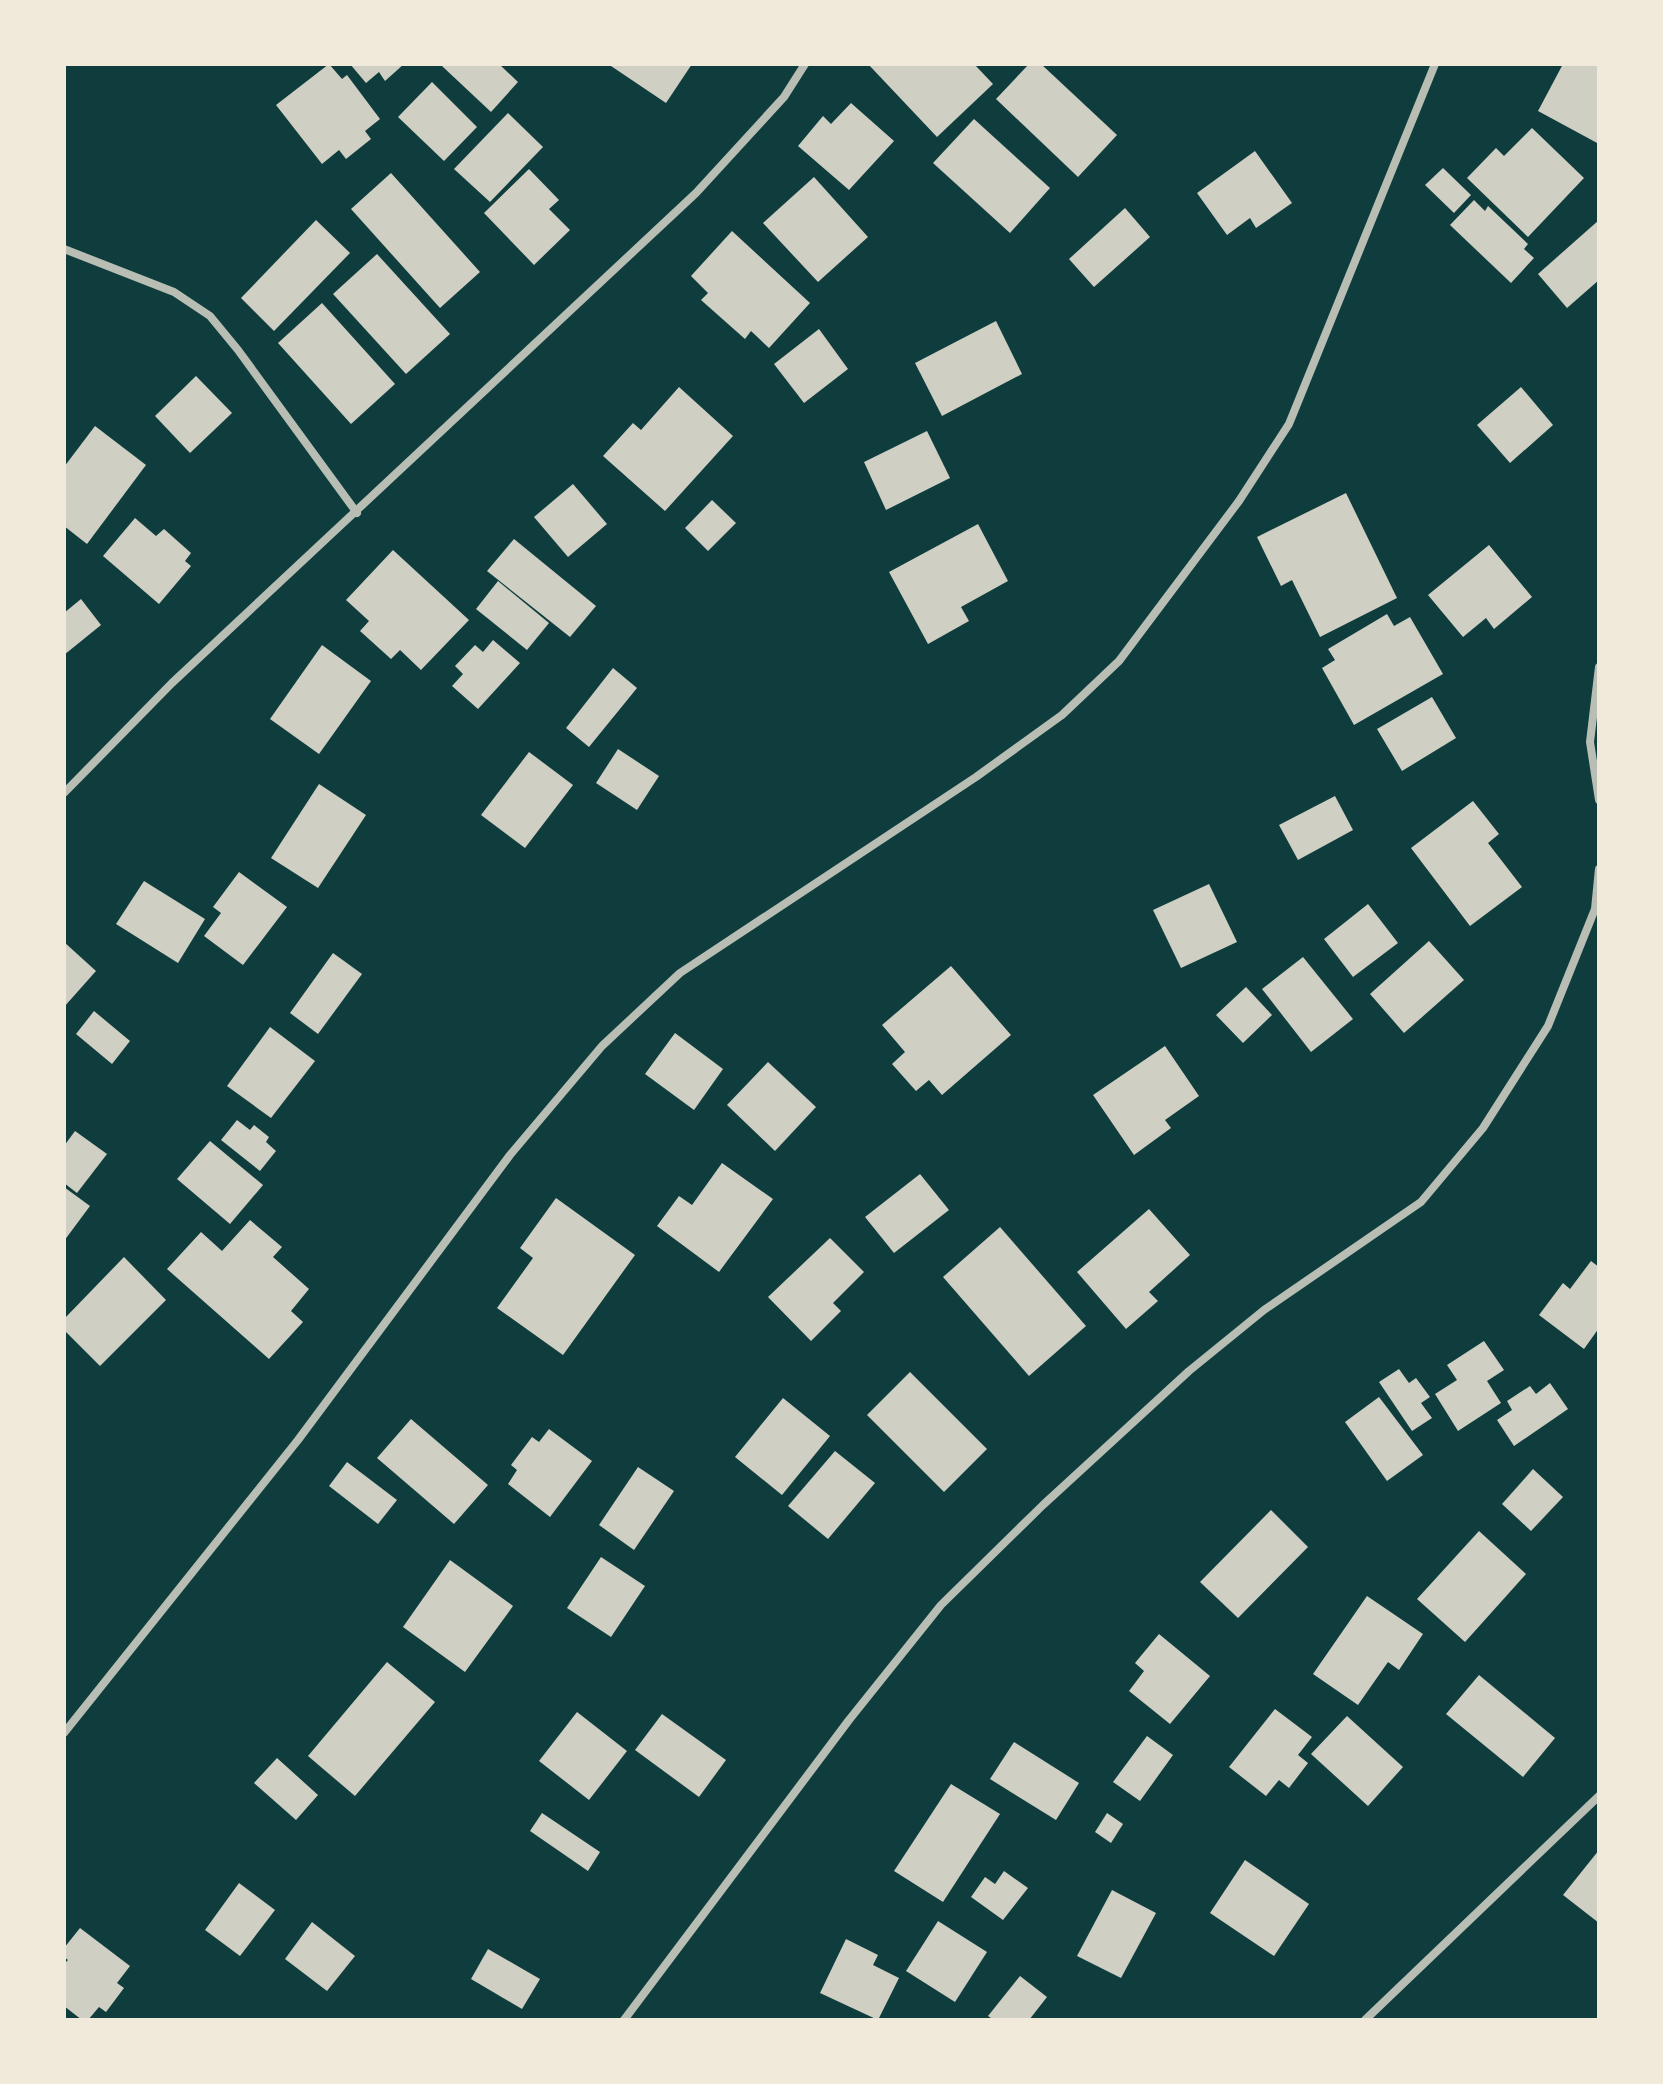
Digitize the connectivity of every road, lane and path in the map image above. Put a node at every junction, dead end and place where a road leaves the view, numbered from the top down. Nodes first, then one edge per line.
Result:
1 (805, 64) edge
2 (1435, 64) edge
3 (64, 249) edge
4 (357, 513) junction
5 (1599, 667) edge
6 (64, 793) edge
7 (1599, 800) edge
8 (1599, 869) edge
9 (64, 1733) edge
10 (1599, 1796) edge
11 (624, 2020) edge
12 (1365, 2020) edge

1 - 4 street
2 - 9 street
3 - 4 street
4 - 6 street
5 - 7 street
8 - 11 street
10 - 12 street

